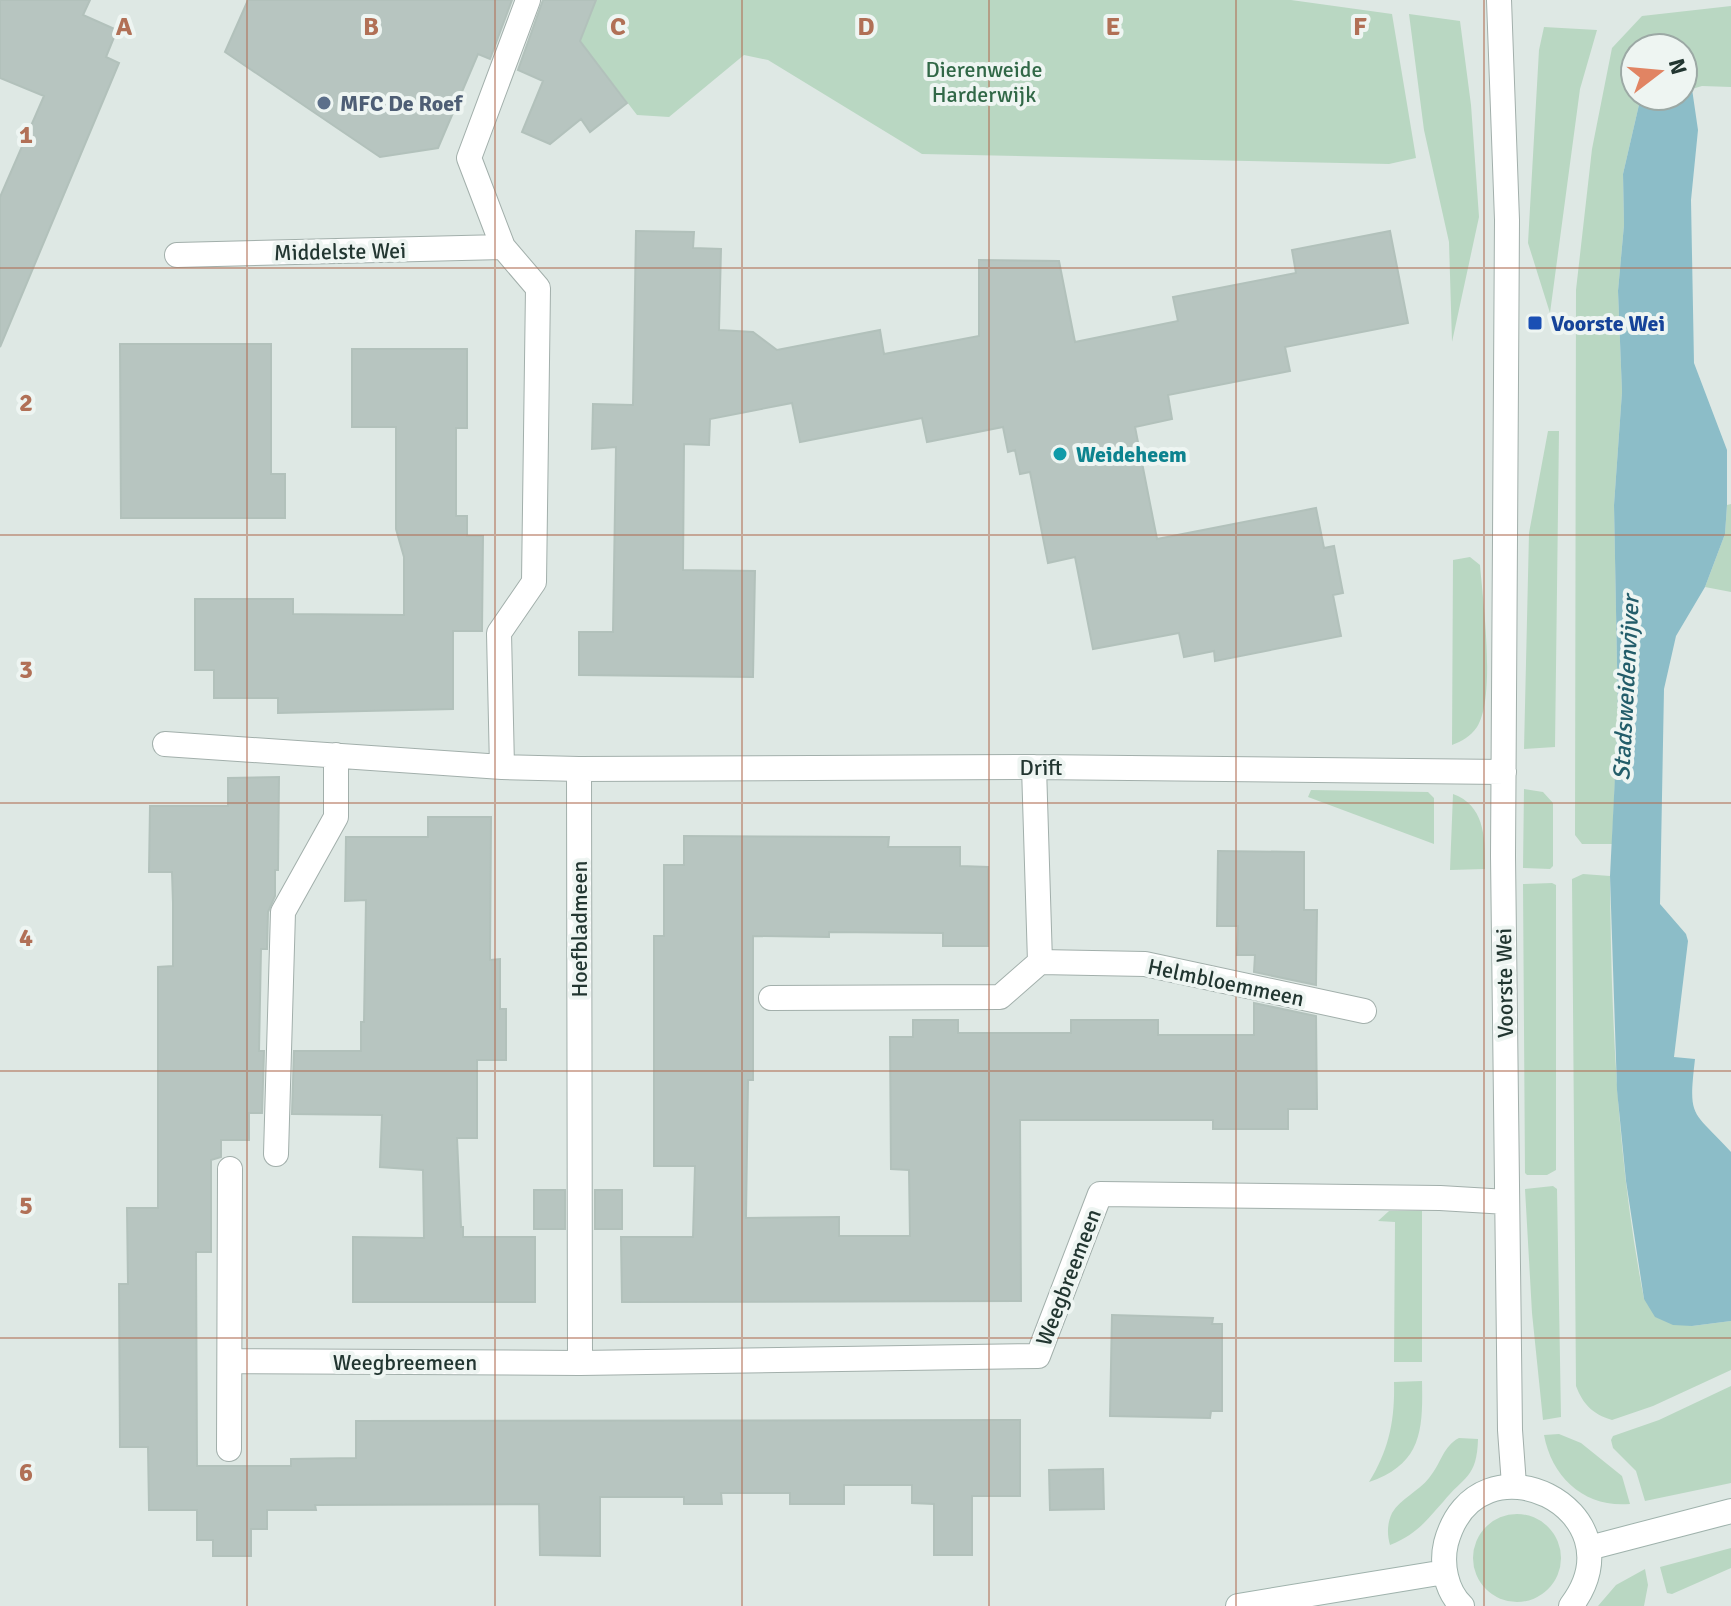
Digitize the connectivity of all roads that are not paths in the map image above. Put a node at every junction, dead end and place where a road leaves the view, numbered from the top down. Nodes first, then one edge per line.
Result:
1 (528, 0) edge
2 (1499, 0) edge
3 (503, 247) junction
4 (177, 255) dead end
5 (165, 744) dead end
6 (336, 755) junction
7 (502, 767) junction
8 (1034, 767) junction
9 (579, 769) junction
10 (1504, 772) junction
11 (1040, 962) junction
12 (771, 998) dead end
13 (1364, 1011) dead end
14 (276, 1154) dead end
15 (230, 1169) dead end
16 (1507, 1202) junction
17 (230, 1361) junction
18 (580, 1363) junction
19 (229, 1449) dead end
20 (1514, 1485) junction
21 (1731, 1511) edge
22 (1589, 1548) junction
23 (1445, 1572) junction
24 (1238, 1606) edge
25 (1462, 1606) edge
26 (1571, 1606) edge

1 - 3 street
2 - 10 street, Voorste Wei
3 - 4 street, Middelste Wei
3 - 7 street
5 - 6 street
6 - 7 street
6 - 14 street
7 - 9 street
8 - 9 street, Drift
8 - 10 street, Drift
8 - 11 street
9 - 18 street, Hoefbladmeen
10 - 16 street, Voorste Wei
11 - 12 street
11 - 13 street, Helmbloemmeen
15 - 17 street
16 - 18 street, Weegbreemeen
16 - 20 street, Voorste Wei
17 - 18 street, Weegbreemeen
17 - 19 street
20 - 22 street
20 - 23 street
21 - 22 street
22 - 26 street
23 - 24 street
23 - 25 street

